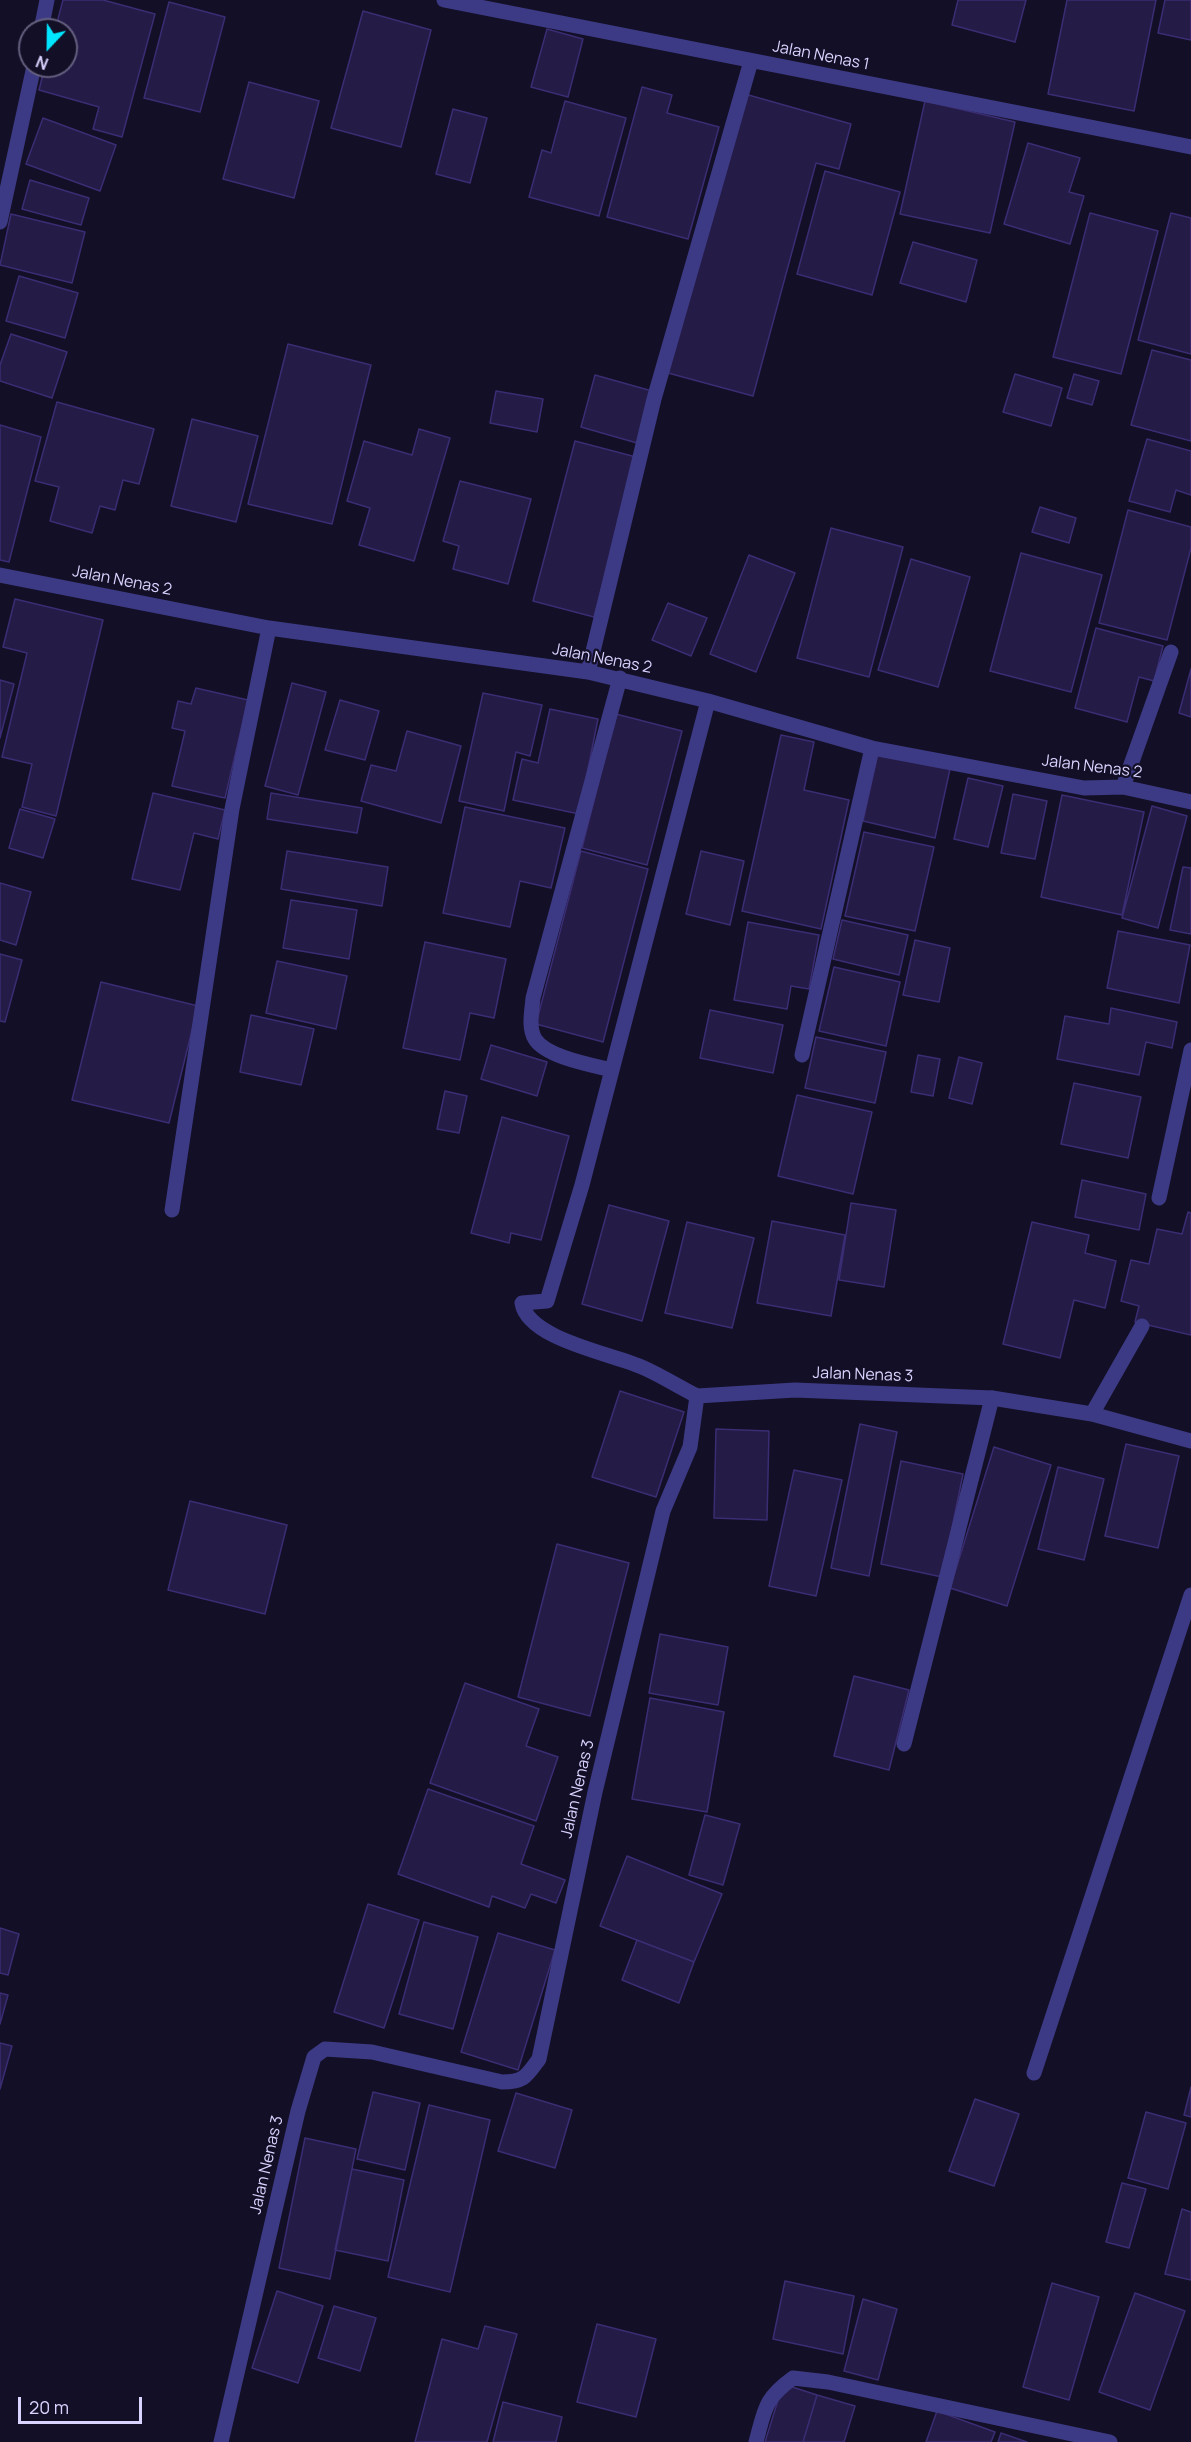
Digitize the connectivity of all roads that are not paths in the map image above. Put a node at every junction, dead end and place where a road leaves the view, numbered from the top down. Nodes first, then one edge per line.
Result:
1 (47, 0) edge
2 (444, 0) edge
3 (43, 18) edge
4 (751, 60) junction
5 (31, 78) edge
6 (1191, 147) edge
7 (0, 222) edge
8 (0, 574) edge
9 (269, 628) junction
10 (1171, 652) dead end
11 (588, 672) junction
12 (620, 678) junction
13 (708, 701) junction
14 (872, 748) junction
15 (1123, 787) junction
16 (1191, 802) edge
17 (1191, 1050) edge
18 (802, 1055) dead end
19 (612, 1070) junction
20 (1159, 1198) dead end
21 (172, 1210) dead end
22 (1142, 1326) dead end
23 (696, 1396) junction
24 (992, 1398) junction
25 (1092, 1414) junction
26 (1191, 1441) edge
27 (1191, 1595) edge
28 (904, 1744) dead end
29 (1034, 2073) dead end
30 (221, 2442) edge
31 (756, 2442) edge
32 (1110, 2442) edge

1 - 3 street
2 - 4 street, Jalan Nenas 1
4 - 6 street, Jalan Nenas 1
4 - 11 street
5 - 7 street
8 - 9 street, Jalan Nenas 2
9 - 11 street, Jalan Nenas 2
9 - 21 street
10 - 15 street
11 - 12 street, Jalan Nenas 2
12 - 13 street, Jalan Nenas 2
12 - 19 street
13 - 14 street, Jalan Nenas 2
13 - 19 street
14 - 15 street, Jalan Nenas 2
14 - 18 street
15 - 16 street, Jalan Nenas 2
17 - 20 street
19 - 23 street
22 - 25 street
23 - 24 street, Jalan Nenas 3
23 - 30 street, Jalan Nenas 3
24 - 25 street, Jalan Nenas 3
24 - 28 street
25 - 26 street, Jalan Nenas 3
27 - 29 street
31 - 32 street

